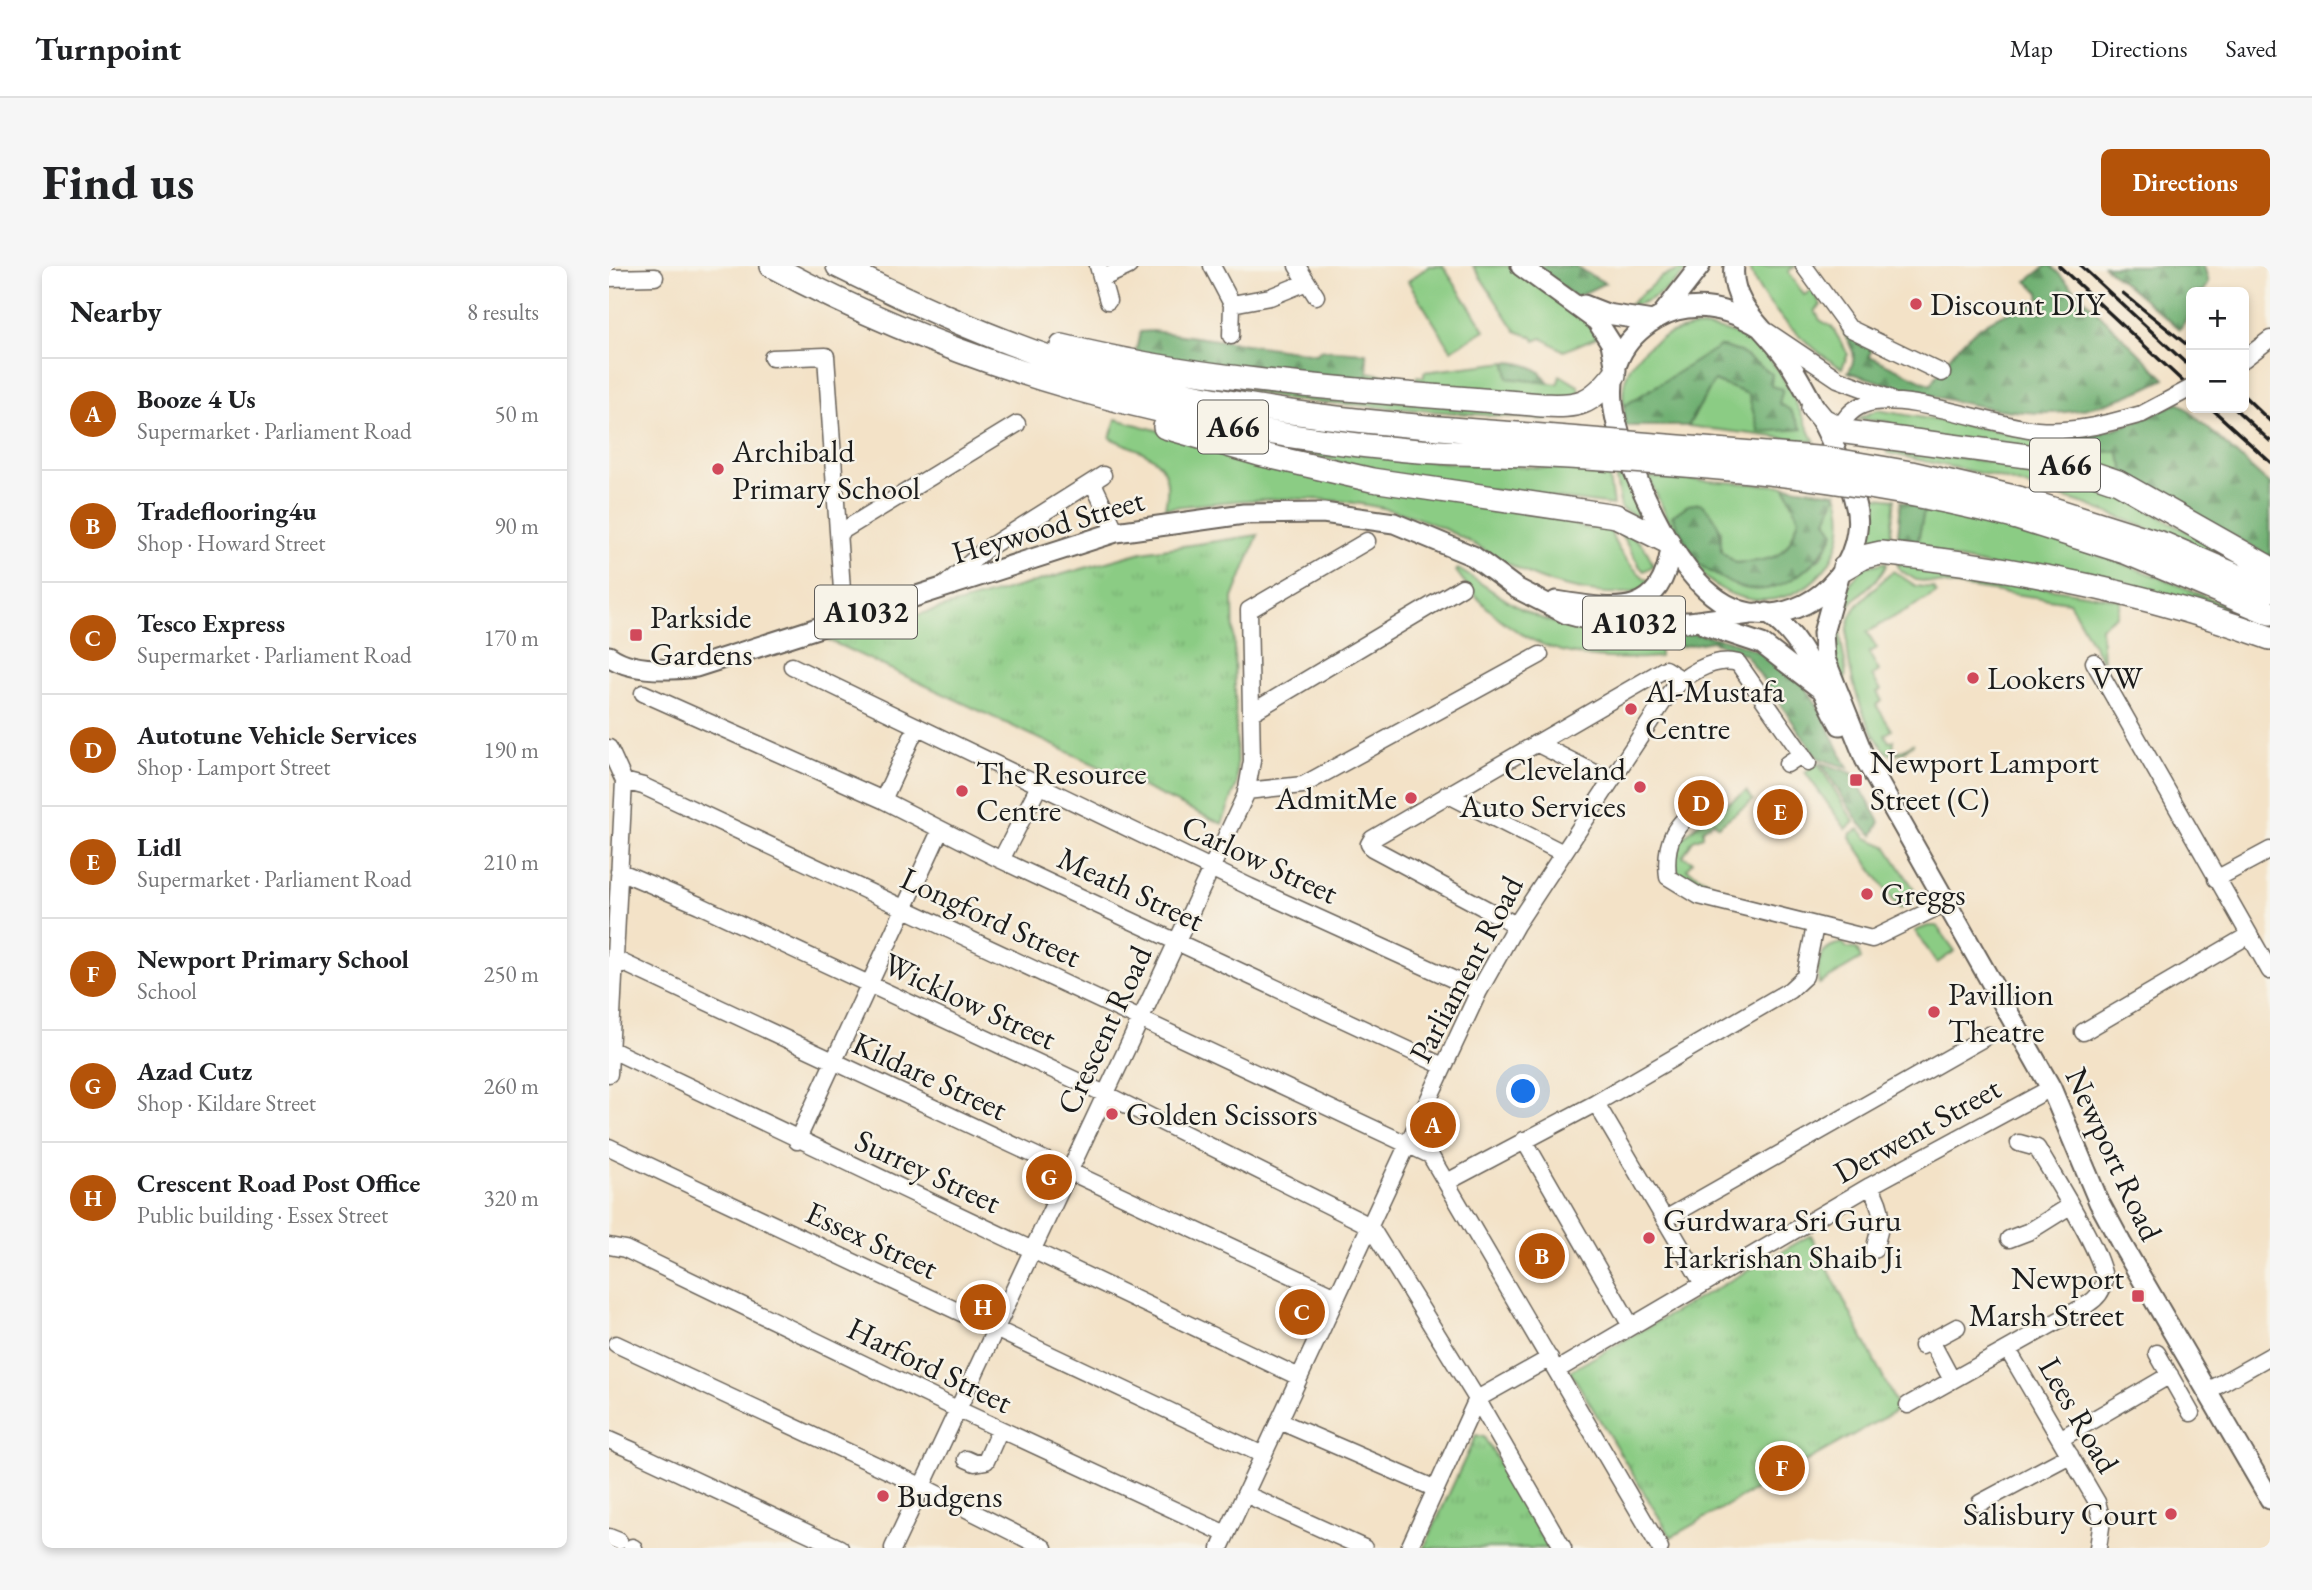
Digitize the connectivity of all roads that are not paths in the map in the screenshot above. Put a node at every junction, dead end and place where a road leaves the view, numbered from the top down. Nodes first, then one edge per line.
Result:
1 (772, 266) edge
2 (838, 266) edge
3 (1129, 266) edge
4 (1213, 266) edge
5 (1297, 266) edge
6 (1521, 266) edge
7 (1700, 266) edge
8 (1734, 266) edge
9 (1804, 266) edge
10 (1100, 272) edge
11 (655, 277) dead end
12 (609, 278) edge
13 (1307, 282) junction
14 (1316, 296) dead end
15 (1567, 298) junction
16 (1108, 301) dead end
17 (1232, 304) junction
18 (923, 305) junction
19 (1656, 319) junction
20 (1762, 329) junction
21 (1231, 337) dead end
22 (2270, 339) edge
23 (946, 345) junction
24 (2270, 354) edge
25 (2249, 356) edge
26 (772, 358) dead end
27 (2249, 359) edge
28 (1615, 372) junction
29 (1942, 373) dead end
30 (2186, 391) edge
31 (1904, 403) junction
32 (1813, 408) joint
33 (1006, 425) dead end
34 (1835, 438) junction
35 (1530, 445) junction
36 (2016, 508) junction
37 (1116, 532) junction
38 (839, 533) junction
39 (1367, 541) dead end
40 (1670, 545) junction
41 (2270, 568) edge
42 (1842, 572) junction
43 (943, 587) junction
44 (1462, 587) dead end
45 (2270, 590) edge
46 (1534, 597) junction
47 (1763, 613) junction
48 (2270, 613) edge
49 (844, 619) junction
50 (1690, 622) junction
51 (2270, 638) edge
52 (1540, 655) dead end
53 (610, 661) edge
54 (2094, 662) dead end
55 (792, 666) dead end
56 (1681, 679) junction
57 (1821, 690) junction
58 (643, 693) dead end
59 (1251, 713) junction
60 (917, 726) junction
61 (1536, 743) junction
62 (609, 748) edge
63 (1865, 760) junction
64 (1787, 764) dead end
65 (624, 781) junction
66 (1611, 781) junction
67 (1040, 784) junction
68 (1246, 791) junction
69 (1447, 794) junction
70 (883, 800) junction
71 (1705, 804) dead end
72 (940, 831) junction
73 (2270, 850) edge
74 (1563, 853) junction
75 (1001, 860) junction
76 (1210, 867) junction
77 (618, 872) junction
78 (2216, 879) junction
79 (1946, 903) junction
80 (904, 907) junction
81 (1517, 925) junction
82 (1815, 926) junction
83 (2249, 935) junction
84 (1177, 941) junction
85 (614, 960) junction
86 (2270, 971) edge
87 (867, 986) junction
88 (1479, 991) junction
89 (1139, 1019) junction
90 (2083, 1032) dead end
91 (1989, 1035) dead end
92 (610, 1049) edge
93 (832, 1061) junction
94 (1443, 1066) junction
95 (609, 1074) edge
96 (2051, 1088) junction
97 (1105, 1094) junction
98 (1596, 1103) junction
99 (1524, 1140) junction
100 (797, 1141) junction
101 (2019, 1143) dead end
102 (1407, 1144) junction
103 (609, 1147) edge
104 (1069, 1171) junction
105 (1447, 1182) junction
106 (1870, 1186) junction
107 (2070, 1206) junction
108 (1667, 1219) junction
109 (1370, 1226) junction
110 (2009, 1239) dead end
111 (609, 1246) edge
112 (1031, 1250) junction
113 (1874, 1251) dead end
114 (1703, 1284) junction
115 (1336, 1296) junction
116 (1632, 1326) junction
117 (1957, 1327) dead end
118 (993, 1329) junction
119 (616, 1344) dead end
120 (2008, 1350) junction
121 (2157, 1353) dead end
122 (2270, 1356) edge
123 (1553, 1364) junction
124 (2170, 1375) junction
125 (1299, 1377) junction
126 (1952, 1380) junction
127 (2206, 1392) junction
128 (1477, 1399) junction
129 (1908, 1405) dead end
130 (958, 1410) junction
131 (2191, 1413) dead end
132 (1279, 1421) junction
133 (1000, 1429) junction
134 (2060, 1439) junction
135 (609, 1440) edge
136 (1263, 1455) junction
137 (2070, 1455) junction
138 (966, 1459) dead end
139 (921, 1486) junction
140 (1436, 1489) junction
141 (1245, 1494) junction
142 (2270, 1499) edge
143 (1980, 1503) dead end
144 (1223, 1541) edge
145 (840, 1548) edge
146 (893, 1548) edge
147 (1044, 1548) edge
148 (1364, 1548) edge
149 (1409, 1548) edge
150 (1563, 1548) edge
151 (1660, 1548) edge
152 (2098, 1548) edge

1 - 23 highway, A66
2 - 18 highway, A66
3 - 10 street
4 - 17 street
5 - 13 street
6 - 15 main road
7 - 19 main road
8 - 20 main road
9 - 29 street
10 - 16 street
11 - 12 street
13 - 14 street
13 - 17 street
15 - 19 main road
15 - 28 main road
17 - 21 street
18 - 28 highway
18 - 35 highway, A66
19 - 20 main road
19 - 28 main road
20 - 31 street
20 - 32 main road
22 - 25 street
23 - 35 highway, A66
23 - 40 highway, A66
24 - 27 street
26 - 38 street
28 - 40 main road
30 - 31 street, bridge
31 - 34 street
32 - 34 highway
33 - 38 street
34 - 41 highway, A66
34 - 42 main road, Newport Road
35 - 36 highway, A66, bridge
36 - 45 highway, A66
36 - 48 highway, A66
37 - 43 main road, Heywood Street / A1032
37 - 43 street
37 - 46 main road, Heywood Street / A1032
38 - 49 street
39 - 59 street, Crescent Road
40 - 46 main road, Heywood Street / A1032
40 - 47 main road
42 - 47 main road, Heywood Street
42 - 51 highway
42 - 63 main road, Newport Road
43 - 49 main road, Heywood Street / A1032
44 - 59 street
46 - 50 main road, Heywood Street / A1032
47 - 50 main road, Heywood Street / A1032
47 - 57 main road, Newport Road
49 - 53 main road, Heywood Street / A1032
50 - 57 main road, A1032
52 - 68 street
54 - 78 street
55 - 60 street, Carlow Street
56 - 61 street
56 - 64 street
56 - 66 street, Parliament Road
57 - 63 main road, Newport Road
58 - 70 street, Meath Street
59 - 68 street, Crescent Road
60 - 67 street, Carlow Street
60 - 70 street
61 - 66 street
61 - 69 street
62 - 65 street
63 - 79 main road, Newport Road
65 - 77 street
65 - 80 street, Longford Street
66 - 74 street, Parliament Road
67 - 75 street
67 - 76 street, Carlow Street
68 - 76 street, Crescent Road
69 - 74 street
69 - 81 street
70 - 72 street, Meath Street
71 - 82 street
72 - 75 street, Meath Street
72 - 80 street
73 - 78 street
74 - 81 street, Parliament Road
75 - 84 street, Meath Street
76 - 84 street, Crescent Road
76 - 88 street, Carlow Street
77 - 85 street
77 - 87 street, Wicklow Street
78 - 83 street
79 - 82 street
79 - 96 main road, Newport Road
80 - 87 street
80 - 89 street, Longford Street
81 - 88 street, Parliament Road
82 - 98 street
83 - 86 street
83 - 90 street
84 - 89 street, Crescent Road
84 - 94 street, Meath Street
85 - 92 street
85 - 93 street, Kildare Street
87 - 93 street
87 - 97 street, Wicklow Street
88 - 94 street, Parliament Road
89 - 97 street, Crescent Road
89 - 102 street, Longford Street
91 - 108 street
92 - 95 street
92 - 100 street, Surrey Street
93 - 100 street
93 - 104 street, Kildare Street
94 - 102 street, Parliament Road
96 - 106 street, Derwent Street
96 - 127 main road, Newport Road
97 - 104 street, Crescent Road
97 - 109 street, Wicklow Street
98 - 99 street
98 - 108 street
99 - 105 street
99 - 116 street
100 - 112 street, Surrey Street
101 - 107 street, Lees Road
102 - 105 street, Longford Street
102 - 109 street, Parliament Road
103 - 118 street, Essex Street
104 - 112 street, Crescent Road
104 - 115 street, Kildare Street
105 - 123 street, Longford Street
106 - 113 street
106 - 114 street, Derwent Street
107 - 110 street
107 - 120 street, Lees Road
108 - 114 street
109 - 115 street, Parliament Road
109 - 128 street
111 - 130 street, Harford Street
112 - 118 street, Crescent Road
112 - 125 street, Surrey Street
114 - 116 street, Derwent Street
115 - 125 street, Parliament Road
116 - 123 street, Derwent Street
117 - 126 street
118 - 130 street, Crescent Road
118 - 136 street, Essex Street
119 - 139 street
120 - 126 street
120 - 134 street, Lees Road
121 - 124 street
122 - 127 street
123 - 128 street, Derwent Street
123 - 151 street, Longford Street
124 - 131 street
124 - 134 street
125 - 132 street, Parliament Road
126 - 129 street
127 - 142 main road, Newport Road
128 - 140 street
128 - 150 street
130 - 133 street, Harford Street
130 - 139 street, Crescent Road
132 - 136 street, Parliament Road
132 - 140 street
133 - 138 street
133 - 144 street, Harford Street
134 - 137 street, Lees Road
135 - 145 street
136 - 141 street, Parliament Road
137 - 143 street
137 - 152 street, Lees Road
139 - 146 street, Crescent Road
139 - 147 street
140 - 149 street
141 - 144 street, Parliament Road
141 - 148 street

